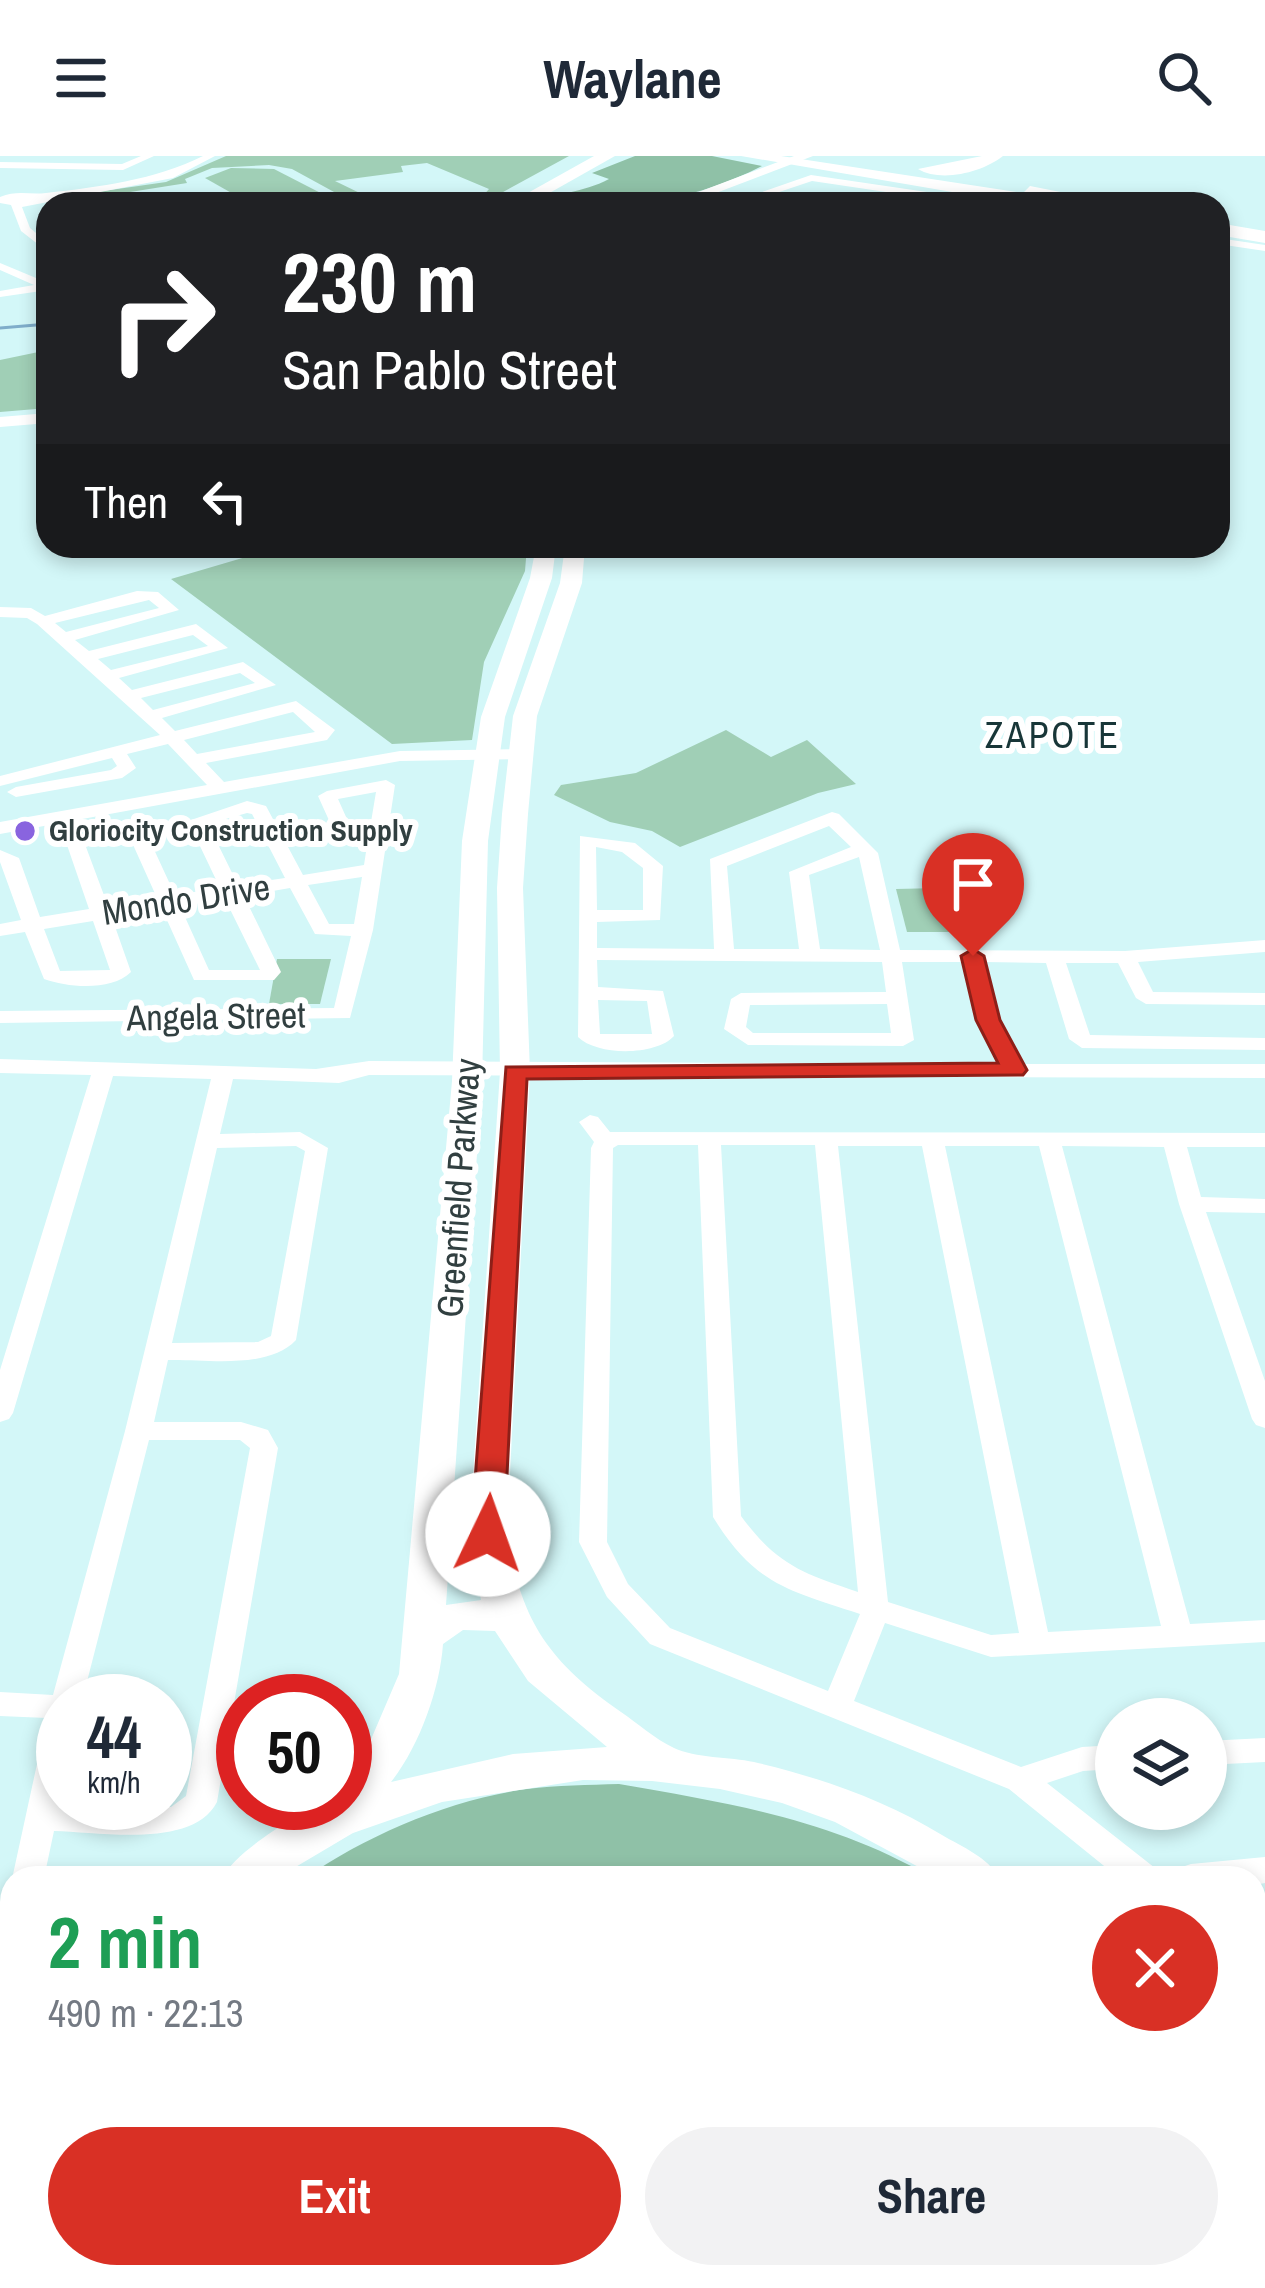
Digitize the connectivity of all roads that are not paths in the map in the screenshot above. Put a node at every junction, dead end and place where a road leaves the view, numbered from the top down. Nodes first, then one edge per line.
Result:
1 (149, 156) edge
2 (210, 156) edge
3 (585, 156) edge
4 (607, 156) edge
5 (749, 156) edge
6 (806, 156) edge
7 (972, 156) edge
8 (994, 156) edge
9 (825, 158) edge
10 (0, 164) edge
11 (1010, 168) edge
12 (783, 169) junction
13 (922, 169) junction
14 (97, 192) edge
15 (522, 192) edge
16 (540, 192) edge
17 (711, 192) edge
18 (726, 192) edge
19 (770, 192) edge
20 (906, 192) edge
21 (979, 192) edge
22 (1035, 192) edge
23 (1066, 192) edge
24 (0, 200) edge
25 (36, 205) edge
26 (29, 207) junction
27 (1230, 227) edge
28 (1265, 232) edge
29 (36, 237) edge
30 (1230, 243) edge
31 (1265, 248) edge
32 (0, 266) edge
33 (36, 282) edge
34 (36, 289) edge
35 (0, 294) edge
36 (36, 417) edge
37 (0, 420) edge
38 (544, 558) edge
39 (575, 558) edge
40 (0, 612) edge
41 (44, 620) junction
42 (63, 638) junction
43 (515, 655) junction
44 (545, 656) junction
45 (84, 657) junction
46 (107, 676) junction
47 (131, 695) junction
48 (153, 715) junction
49 (176, 738) junction
50 (117, 752) junction
51 (487, 754) junction
52 (522, 754) junction
53 (194, 760) junction
54 (218, 787) junction
55 (0, 828) edge
56 (378, 833) junction
57 (864, 848) junction
58 (0, 856) edge
59 (373, 869) junction
60 (297, 880) junction
61 (234, 890) junction
62 (166, 902) junction
63 (103, 913) junction
64 (587, 916) junction
65 (33, 925) junction
66 (0, 930) edge
67 (363, 930) junction
68 (1265, 946) edge
69 (724, 953) junction
70 (810, 953) junction
71 (590, 954) junction
72 (891, 954) junction
73 (973, 956) junction
74 (1054, 956) junction
75 (1125, 956) junction
76 (587, 993) dead end
77 (896, 998) junction
78 (1265, 999) edge
79 (0, 1017) edge
80 (988, 1020) junction
81 (1265, 1044) edge
82 (0, 1066) edge
83 (104, 1067) junction
84 (983, 1070) junction
85 (1015, 1070) junction
86 (1265, 1070) edge
87 (224, 1071) junction
88 (514, 1072) junction
89 (467, 1076) junction
90 (710, 1137) junction
91 (826, 1137) junction
92 (932, 1139) junction
93 (1049, 1140) junction
94 (1174, 1140) junction
95 (1265, 1140) edge
96 (207, 1141) junction
97 (1191, 1204) junction
98 (1265, 1206) edge
99 (155, 1352) junction
100 (1264, 1409) edge
101 (0, 1413) edge
102 (138, 1431) junction
103 (875, 1612) junction
104 (506, 1618) junction
105 (1265, 1630) edge
106 (425, 1637) junction
107 (1179, 1638) junction
108 (1036, 1645) junction
109 (73, 1674) edge
110 (0, 1704) edge
111 (36, 1704) edge
112 (837, 1706) junction
113 (1265, 1750) edge
114 (1227, 1752) edge
115 (1095, 1758) edge
116 (660, 1761) junction
117 (372, 1779) edge
118 (1020, 1780) junction
119 (372, 1806) edge
120 (192, 1813) edge
121 (41, 1830) edge
122 (315, 1830) edge
123 (31, 1866) edge
124 (258, 1866) edge
125 (956, 1866) edge
126 (1128, 1866) edge

1 - 10 street
2 - 14 street
3 - 15 highway
4 - 16 highway
5 - 21 highway
6 - 9 highway
6 - 12 main road
7 - 13 street
8 - 13 highway
9 - 12 main road
9 - 13 highway
9 - 22 highway
11 - 23 highway
12 - 17 main road
12 - 18 main road
19 - 20 street
24 - 26 street
24 - 26 street
25 - 26 street
26 - 29 street
27 - 28 highway
30 - 31 street
32 - 33 street
34 - 35 street
36 - 37 main road
38 - 43 main road, Greenfield Parkway
39 - 44 main road, Greenfield Parkway
40 - 41 street
41 - 42 street
41 - 42 street
42 - 45 street
43 - 44 main road
43 - 51 main road, Greenfield Parkway
44 - 52 main road, Greenfield Parkway
45 - 46 street
45 - 46 street
46 - 47 street
47 - 48 street
47 - 48 street
48 - 49 street
49 - 50 street
49 - 53 street
49 - 53 street
50 - 50 street
51 - 52 street
51 - 54 street
51 - 89 main road, Greenfield Parkway
52 - 88 main road, Greenfield Parkway
53 - 54 street
54 - 55 street
56 - 56 street, Angela Street
56 - 59 street, Angela Street
57 - 69 street
57 - 70 street
57 - 72 street
58 - 65 street
59 - 60 street, Mondo Drive
59 - 67 street, Angela Street
60 - 61 street, Mondo Drive
60 - 61 street
60 - 67 street
61 - 62 street, Mondo Drive
61 - 62 street
62 - 63 street, Mondo Drive
62 - 63 street
63 - 65 street, Mondo Drive
63 - 65 street
64 - 64 street
64 - 71 street
65 - 66 street, Mondo Drive
67 - 79 street, Angela Street
68 - 75 street
69 - 70 street
69 - 71 street
70 - 72 street
71 - 76 street
72 - 73 street
72 - 77 street
73 - 74 street
73 - 80 street
74 - 75 street
74 - 81 street
75 - 78 street
77 - 77 street
80 - 84 street
80 - 85 street
82 - 83 street
83 - 87 street
83 - 101 street
84 - 85 street
84 - 88 street
85 - 86 street
87 - 89 street
87 - 96 street
88 - 89 street
88 - 104 main road, Greenfield Parkway
89 - 106 main road, Greenfield Parkway
90 - 91 street
90 - 103 street
90 - 112 street
91 - 92 street
91 - 103 street
92 - 93 street
92 - 108 street
93 - 94 street
93 - 107 street
94 - 95 street
94 - 97 street
96 - 99 street
96 - 99 street
97 - 98 street
97 - 100 street
99 - 102 street
102 - 109 street
102 - 120 street
103 - 108 street
103 - 112 street
104 - 106 main road
104 - 116 main road, Greenfield Parkway
105 - 107 street
106 - 117 main road, Greenfield Parkway
107 - 108 street
110 - 111 street
112 - 118 street
113 - 114 street
115 - 118 street
116 - 119 main road
116 - 125 main road
118 - 126 street
121 - 123 street
122 - 124 main road

